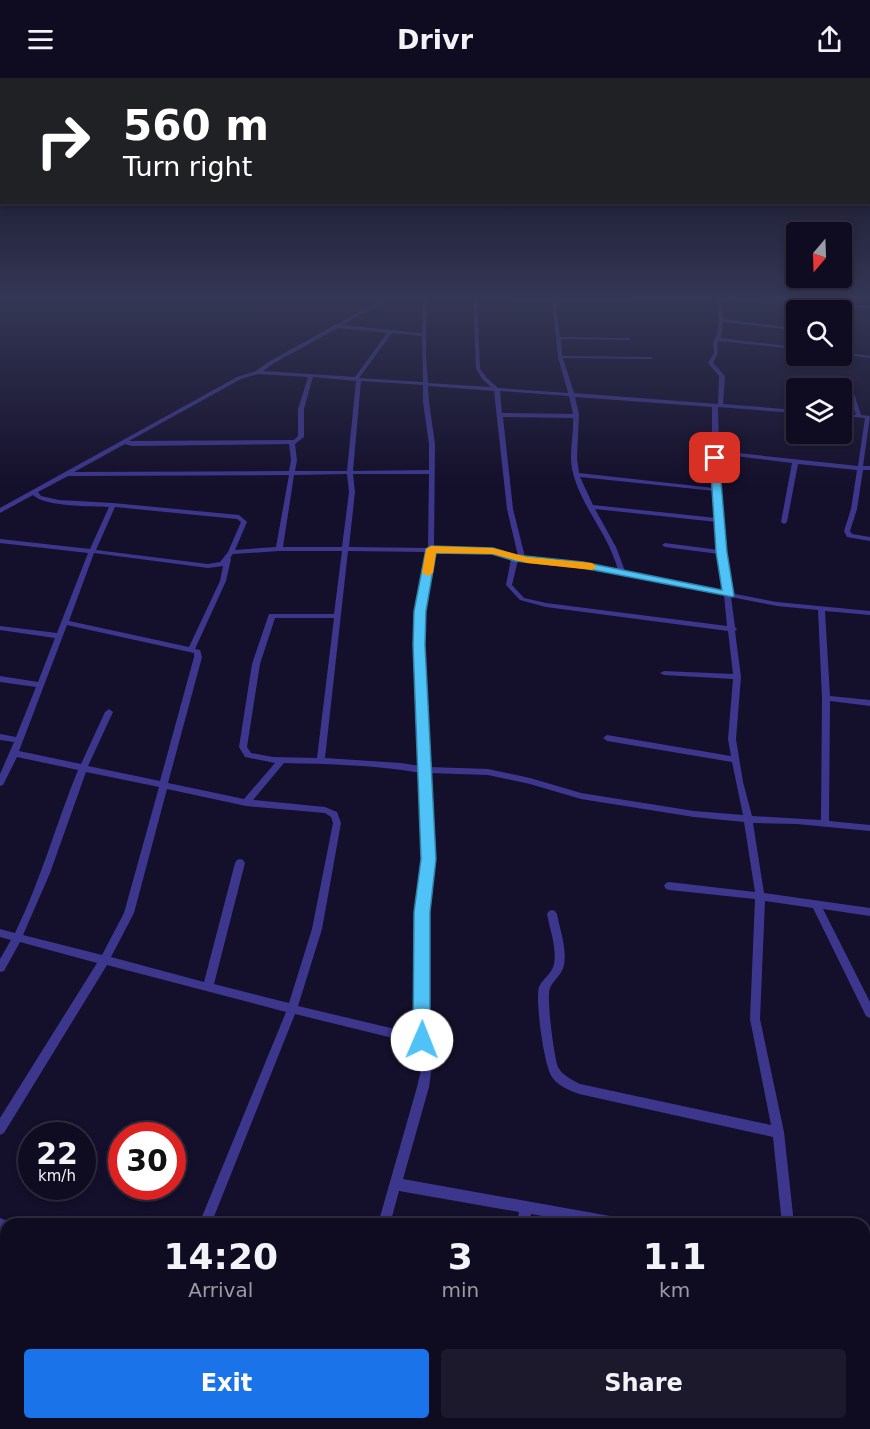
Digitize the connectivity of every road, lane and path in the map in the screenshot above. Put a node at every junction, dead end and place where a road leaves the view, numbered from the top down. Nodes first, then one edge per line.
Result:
1 (278, 360) edge
2 (371, 360) edge
3 (425, 360) edge
4 (478, 360) edge
5 (561, 360) edge
6 (712, 360) edge
7 (258, 372) junction
8 (311, 375) junction
9 (358, 380) junction
10 (425, 384) junction
11 (497, 390) junction
12 (570, 395) junction
13 (852, 396) edge
14 (717, 406) junction
15 (786, 410) edge
16 (499, 414) junction
17 (576, 416) junction
18 (852, 416) edge
19 (859, 416) junction
20 (869, 417) edge
21 (125, 442) junction
22 (292, 443) junction
23 (716, 452) junction
24 (795, 462) junction
25 (860, 468) junction
26 (870, 468) edge
27 (292, 472) junction
28 (350, 472) junction
29 (432, 472) junction
30 (67, 474) junction
31 (577, 475) junction
32 (718, 490) junction
33 (34, 492) junction
34 (113, 505) junction
35 (591, 507) junction
36 (0, 511) edge
37 (719, 520) junction
38 (784, 522) dead end
39 (870, 539) edge
40 (0, 541) edge
41 (665, 545) dead end
42 (279, 549) junction
43 (346, 549) junction
44 (431, 549) junction
45 (92, 551) junction
46 (722, 552) junction
47 (229, 555) junction
48 (518, 558) junction
49 (622, 573) junction
50 (729, 595) junction
51 (821, 609) junction
52 (870, 613) edge
53 (338, 616) junction
54 (65, 622) junction
55 (0, 628) edge
56 (733, 629) junction
57 (60, 636) junction
58 (191, 650) junction
59 (664, 673) dead end
60 (737, 677) junction
61 (0, 680) edge
62 (41, 685) junction
63 (826, 698) junction
64 (870, 703) edge
65 (109, 712) dead end
66 (0, 737) edge
67 (607, 738) dead end
68 (19, 740) junction
69 (14, 753) junction
70 (282, 760) junction
71 (735, 760) junction
72 (321, 761) junction
73 (83, 766) junction
74 (424, 770) junction
75 (0, 783) edge
76 (163, 786) junction
77 (246, 803) junction
78 (748, 819) junction
79 (825, 824) junction
80 (870, 828) edge
81 (240, 863) dead end
82 (669, 886) dead end
83 (760, 896) junction
84 (816, 904) junction
85 (870, 912) edge
86 (552, 914) dead end
87 (0, 933) edge
88 (19, 938) junction
89 (105, 959) junction
90 (0, 968) edge
91 (208, 987) junction
92 (291, 1009) junction
93 (870, 1013) edge
94 (422, 1040) junction
95 (0, 1129) edge
96 (778, 1132) junction
97 (395, 1184) junction
98 (526, 1208) junction
99 (207, 1218) edge
100 (386, 1218) edge
101 (524, 1218) edge
102 (585, 1218) edge
103 (787, 1218) edge

1 - 7 street
2 - 9 street
3 - 10 street
4 - 11 street
5 - 12 street
6 - 14 street
7 - 8 street
7 - 21 street
8 - 9 street
8 - 22 street
9 - 10 street
9 - 28 street
10 - 11 street
10 - 29 street
11 - 12 street
11 - 16 street
12 - 14 street
12 - 17 street
13 - 19 street
14 - 15 street
14 - 23 street
16 - 17 street
16 - 48 street
17 - 31 street
18 - 19 street
19 - 20 street
20 - 25 street
21 - 22 street
21 - 30 street
22 - 27 street
23 - 24 street
23 - 32 street
24 - 25 street
24 - 38 street
25 - 26 street
25 - 39 street
27 - 28 street
27 - 30 street
27 - 42 street
28 - 29 street
28 - 43 street
29 - 44 street
30 - 33 street
31 - 32 street
31 - 35 street
32 - 37 street
33 - 34 street
33 - 36 street
34 - 45 street
34 - 47 street
35 - 37 street
35 - 49 street
37 - 46 street
40 - 45 street
41 - 46 street
42 - 43 street
42 - 47 street
43 - 44 street
43 - 53 street
44 - 48 street
44 - 74 street
45 - 47 street
45 - 54 street
46 - 50 street
47 - 58 street
48 - 49 street
48 - 56 street
49 - 50 street
50 - 51 street
50 - 56 street
51 - 52 street
51 - 63 street
53 - 70 street
53 - 72 street
54 - 57 street
54 - 58 street
55 - 57 street
56 - 60 street
57 - 62 street
58 - 76 street
59 - 60 street
60 - 71 street
61 - 62 street
62 - 68 street
63 - 64 street
63 - 79 street
65 - 73 street
66 - 68 street
67 - 71 street
68 - 69 street
69 - 73 street
69 - 75 street
70 - 72 street
70 - 77 street
71 - 78 street
72 - 74 street
73 - 76 street
73 - 88 street
74 - 78 street
74 - 94 street
76 - 77 street
76 - 89 street
77 - 92 street
78 - 79 street
78 - 83 street
79 - 80 street
81 - 91 street
82 - 83 street
83 - 84 street
83 - 96 street
84 - 85 street
84 - 93 street
86 - 96 street
87 - 88 street
88 - 89 street
88 - 90 street
89 - 91 street
89 - 95 street
91 - 92 street
92 - 94 street
92 - 99 street
94 - 97 street
96 - 103 street
97 - 98 street
97 - 100 street
98 - 101 street
98 - 102 street

